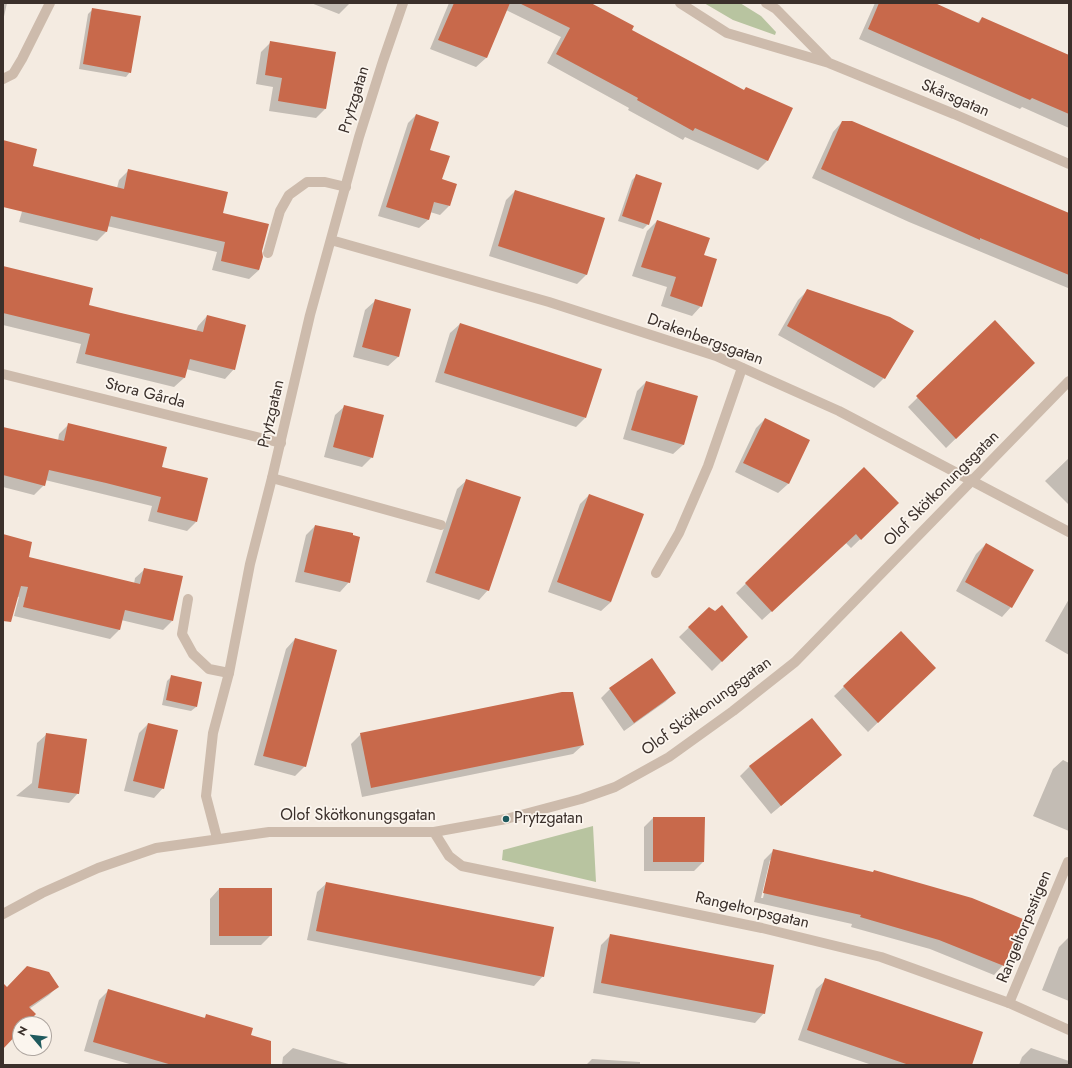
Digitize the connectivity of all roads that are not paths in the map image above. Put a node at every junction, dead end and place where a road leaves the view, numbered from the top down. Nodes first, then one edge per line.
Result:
1 (50, 3) edge
2 (403, 3) edge
3 (680, 3) edge
4 (766, 3) edge
5 (829, 63) junction
6 (3, 79) edge
7 (1069, 164) edge
8 (346, 187) junction
9 (330, 240) junction
10 (268, 254) dead end
11 (742, 368) junction
12 (3, 374) edge
13 (1069, 381) edge
14 (281, 443) junction
15 (272, 478) junction
16 (971, 481) junction
17 (440, 525) dead end
18 (1069, 532) edge
19 (656, 573) dead end
20 (188, 599) dead end
21 (228, 673) junction
22 (434, 832) junction
23 (217, 838) junction
24 (1068, 862) edge
25 (3, 914) edge
26 (1009, 1004) junction
27 (1069, 1030) edge

1 - 6 street
2 - 8 street, Prytzgatan
3 - 5 street, Skårsgatan
4 - 5 street, Skårsgatan
5 - 7 street, Skårsgatan
8 - 9 street, Prytzgatan
8 - 10 street
9 - 11 street, Drakenbergsgatan
9 - 14 street, Prytzgatan
11 - 16 street, Drakenbergsgatan
11 - 19 street
12 - 14 street, Stora Gårda
13 - 16 street, Olof Skötkonungsgatan
14 - 15 street, Prytzgatan
15 - 17 street
15 - 21 street, Prytzgatan
16 - 18 street, Drakenbergsgatan
16 - 22 street, Olof Skötkonungsgatan
20 - 21 street
21 - 23 street, Prytzgatan
22 - 23 street, Olof Skötkonungsgatan
22 - 26 street, Rangeltorpsgatan
23 - 25 street, Olof Skötkonungsgatan
24 - 26 street, Rangeltorpsstigen
26 - 27 street, Rangeltorpsgatan

